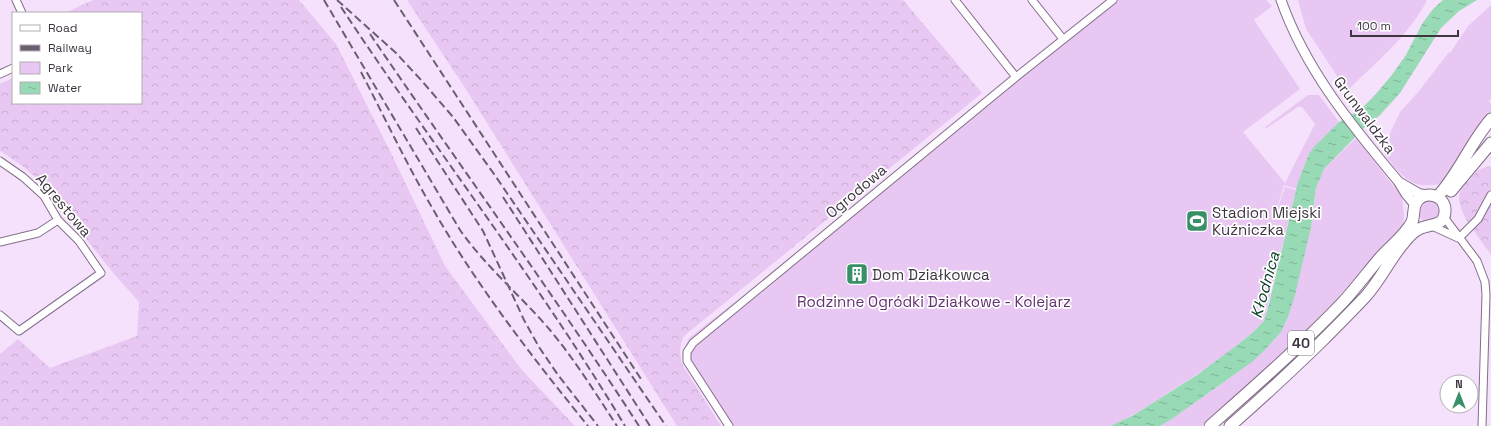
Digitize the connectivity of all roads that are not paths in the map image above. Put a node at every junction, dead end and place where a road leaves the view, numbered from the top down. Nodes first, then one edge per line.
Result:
1 (16, 0) edge
2 (955, 0) edge
3 (1032, 0) edge
4 (1113, 0) edge
5 (1281, 0) edge
6 (22, 12) edge
7 (1063, 39) junction
8 (12, 68) edge
9 (0, 74) edge
10 (1016, 76) junction
11 (1491, 119) edge
12 (1491, 142) edge
13 (0, 161) edge
14 (1398, 181) junction
15 (1491, 195) edge
16 (1435, 198) junction
17 (1414, 210) junction
18 (1444, 217) junction
19 (58, 220) junction
20 (1429, 226) junction
21 (1458, 238) junction
22 (0, 242) edge
23 (0, 316) edge
24 (729, 426) edge
25 (1210, 426) edge
26 (1230, 426) edge
27 (1482, 426) edge

1 - 6 street
2 - 10 street
3 - 7 street
4 - 7 street, Ogrodowa
5 - 14 street, Grunwaldzka
7 - 10 street, Ogrodowa
8 - 9 street
10 - 24 street, Ogrodowa
11 - 16 main road, 40
12 - 16 main road, 40
13 - 19 street, Agrestowa
14 - 16 street, Grunwaldzka
14 - 17 street, Grunwaldzka
15 - 21 street
16 - 17 main road, 40
16 - 18 main road
17 - 20 main road
17 - 25 main road, 40
18 - 20 main road, 40
18 - 21 street
19 - 22 street
19 - 23 street, Agrestowa
20 - 21 street
20 - 26 main road, 40
21 - 27 street

